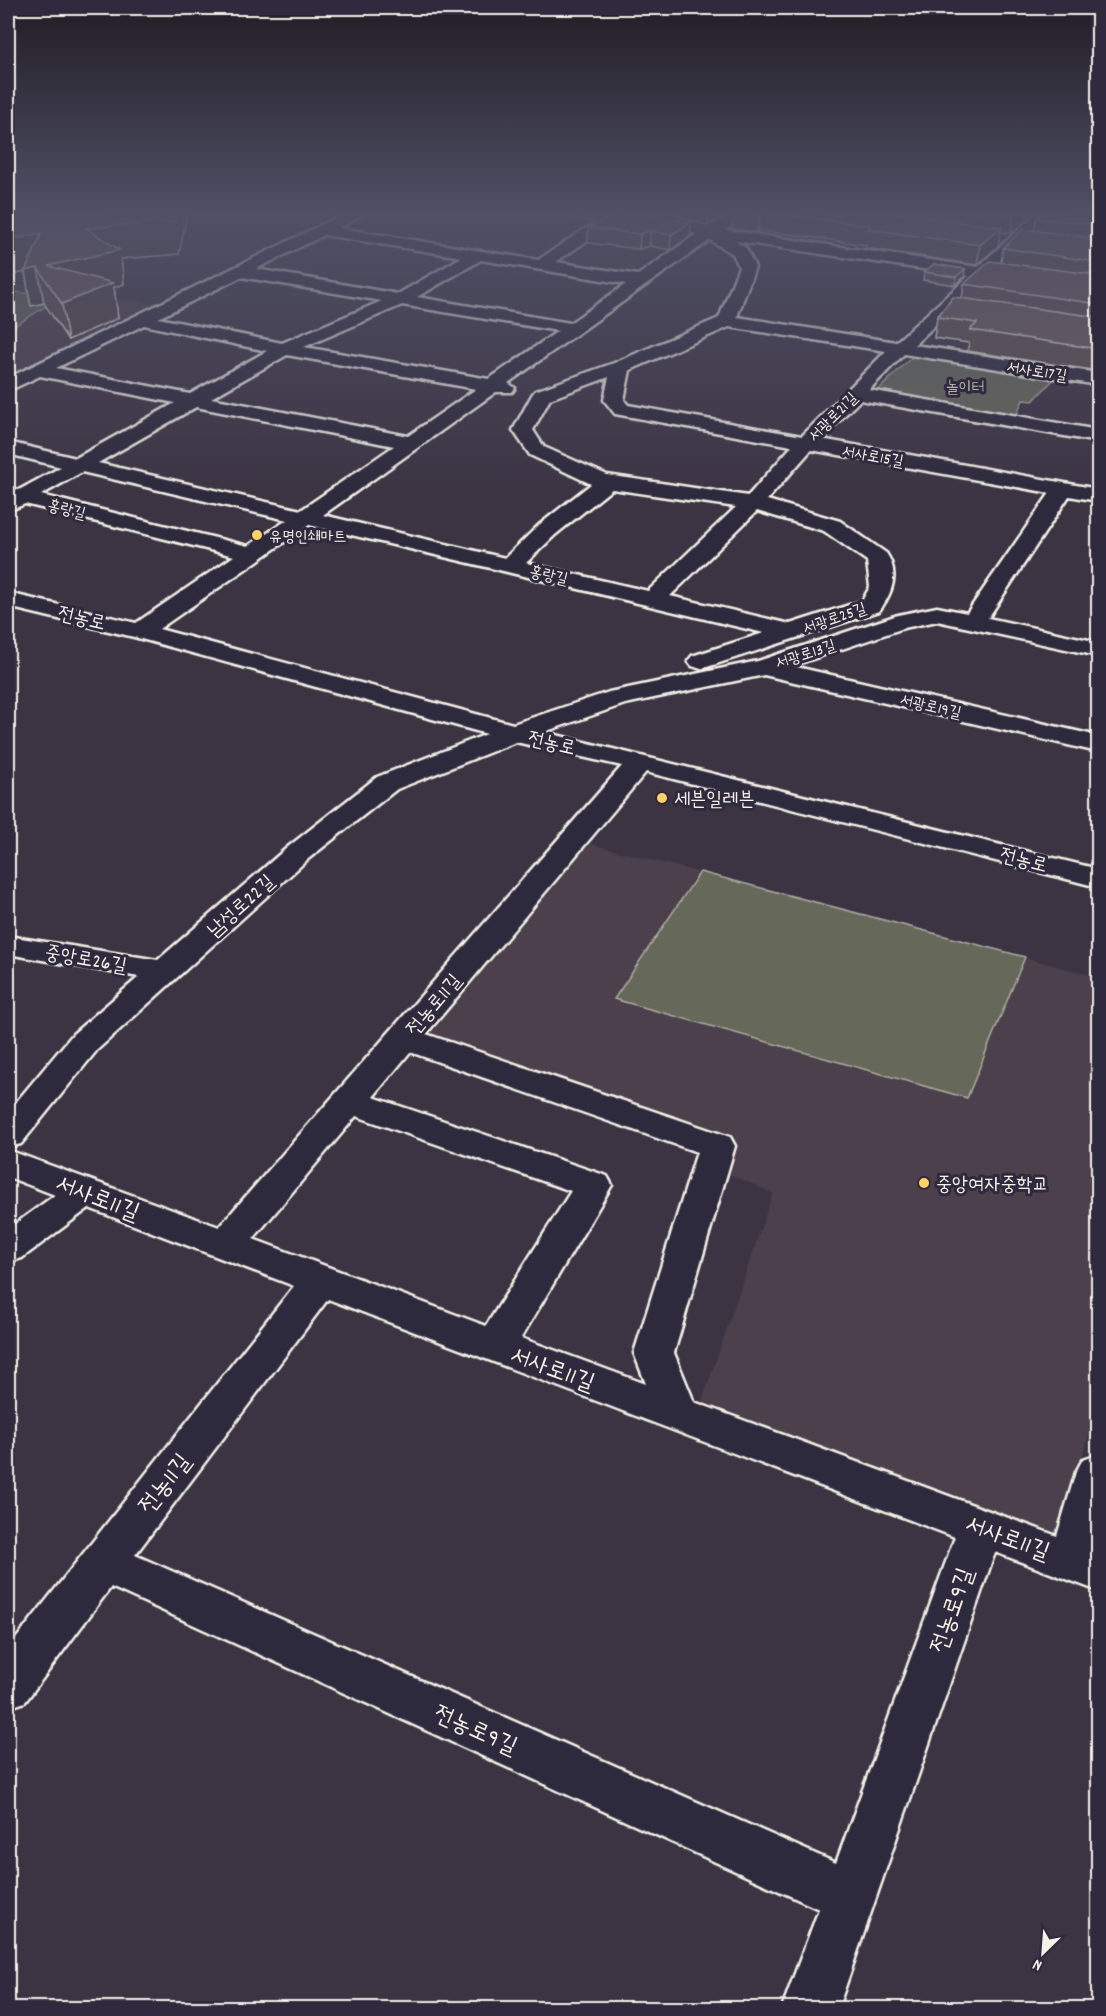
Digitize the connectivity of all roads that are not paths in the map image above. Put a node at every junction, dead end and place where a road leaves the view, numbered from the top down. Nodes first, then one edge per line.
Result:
1 (167, 306) edge
2 (384, 306) edge
3 (442, 306) edge
4 (606, 306) edge
5 (733, 306) edge
6 (946, 306) edge
7 (943, 309) junction
8 (966, 312) edge
9 (140, 319) junction
10 (727, 321) junction
11 (574, 329) junction
12 (900, 348) junction
13 (284, 349) junction
14 (621, 367) junction
15 (36, 370) junction
16 (1098, 379) edge
17 (8, 385) edge
18 (494, 386) junction
19 (855, 393) junction
20 (542, 395) junction
21 (191, 402) junction
22 (1098, 436) edge
23 (412, 443) junction
24 (806, 443) junction
25 (8, 448) edge
26 (79, 464) junction
27 (607, 482) junction
28 (1063, 489) junction
29 (1098, 495) edge
30 (12, 498) edge
31 (753, 503) junction
32 (306, 517) junction
33 (252, 554) junction
34 (511, 565) junction
35 (654, 598) junction
36 (8, 600) edge
37 (871, 606) junction
38 (898, 622) junction
39 (973, 622) junction
40 (140, 631) junction
41 (792, 632) junction
42 (1098, 649) edge
43 (764, 667) junction
44 (618, 698) junction
45 (514, 733) junction
46 (1098, 744) edge
47 (640, 762) junction
48 (1098, 878) edge
49 (8, 945) edge
50 (165, 971) junction
51 (404, 1038) junction
52 (349, 1101) junction
53 (8, 1135) edge
54 (8, 1163) edge
55 (84, 1192) junction
56 (226, 1245) junction
57 (8, 1248) edge
58 (320, 1281) junction
59 (495, 1346) junction
60 (678, 1414) junction
61 (1098, 1472) edge
62 (981, 1527) junction
63 (103, 1562) junction
64 (1085, 1566) edge
65 (8, 1686) edge
66 (850, 1896) junction
67 (810, 2008) edge

1 - 9 street
2 - 13 street, 홍랑길
3 - 11 street
4 - 11 street
5 - 10 street
6 - 7 street, 서광로21길
7 - 8 street
7 - 12 street, 서광로21길
9 - 13 street
9 - 15 street
10 - 12 street, 서사로17길
10 - 14 street
11 - 18 street
12 - 16 street, 서사로17길
12 - 19 street, 서광로21길
13 - 18 street
13 - 21 street, 홍랑길
14 - 20 street
14 - 24 street, 서사로15길
15 - 17 street
15 - 21 street
18 - 20 street
18 - 23 street
19 - 22 street
19 - 24 street, 서광로21길
20 - 27 street, 서광로25길
21 - 23 street
21 - 26 street, 홍랑길
23 - 32 street
24 - 28 street, 서사로15길
24 - 31 street, 서광로21길
25 - 26 street, 홍랑길
26 - 30 street, 홍랑길
26 - 32 street, 홍랑길
27 - 31 street, 서광로25길
27 - 34 street
28 - 29 street, 서사로15길
28 - 39 street
30 - 33 street, 홍랑길
31 - 35 street, 서광로21길
31 - 37 street, 서광로25길
32 - 33 street
32 - 34 street, 홍랑길
33 - 40 street
34 - 35 street, 홍랑길
35 - 41 street, 홍랑길
36 - 40 street, 전농로
37 - 38 street
37 - 41 street, 서광로25길
38 - 39 street, 서광로13길
38 - 43 street, 서광로13길
39 - 42 street, 서광로13길
40 - 45 street, 전농로
41 - 44 street, 서광로25길
43 - 44 street, 서광로13길
43 - 46 street, 서광로19길
44 - 45 street, 서광로13길
45 - 47 street, 전농로
45 - 50 street, 남성로22길
47 - 48 street, 전농로
47 - 51 street, 전농로11길
49 - 50 street, 중앙로26길
50 - 53 street, 남성로22길
51 - 52 street, 전농로11길
51 - 60 street
52 - 56 street, 전농로11길
52 - 59 street
54 - 55 street, 서사로11길
55 - 56 street, 서사로11길
55 - 57 street
56 - 58 street, 서사로11길
58 - 59 street, 서사로11길
58 - 63 street, 전농11길
59 - 60 street, 서사로11길
60 - 62 street, 서사로11길
61 - 64 street
62 - 64 street, 서사로11길
62 - 66 street, 전농로9길
63 - 65 street, 전농11길
63 - 66 street, 전농로9길
66 - 67 street, 전농로9길

